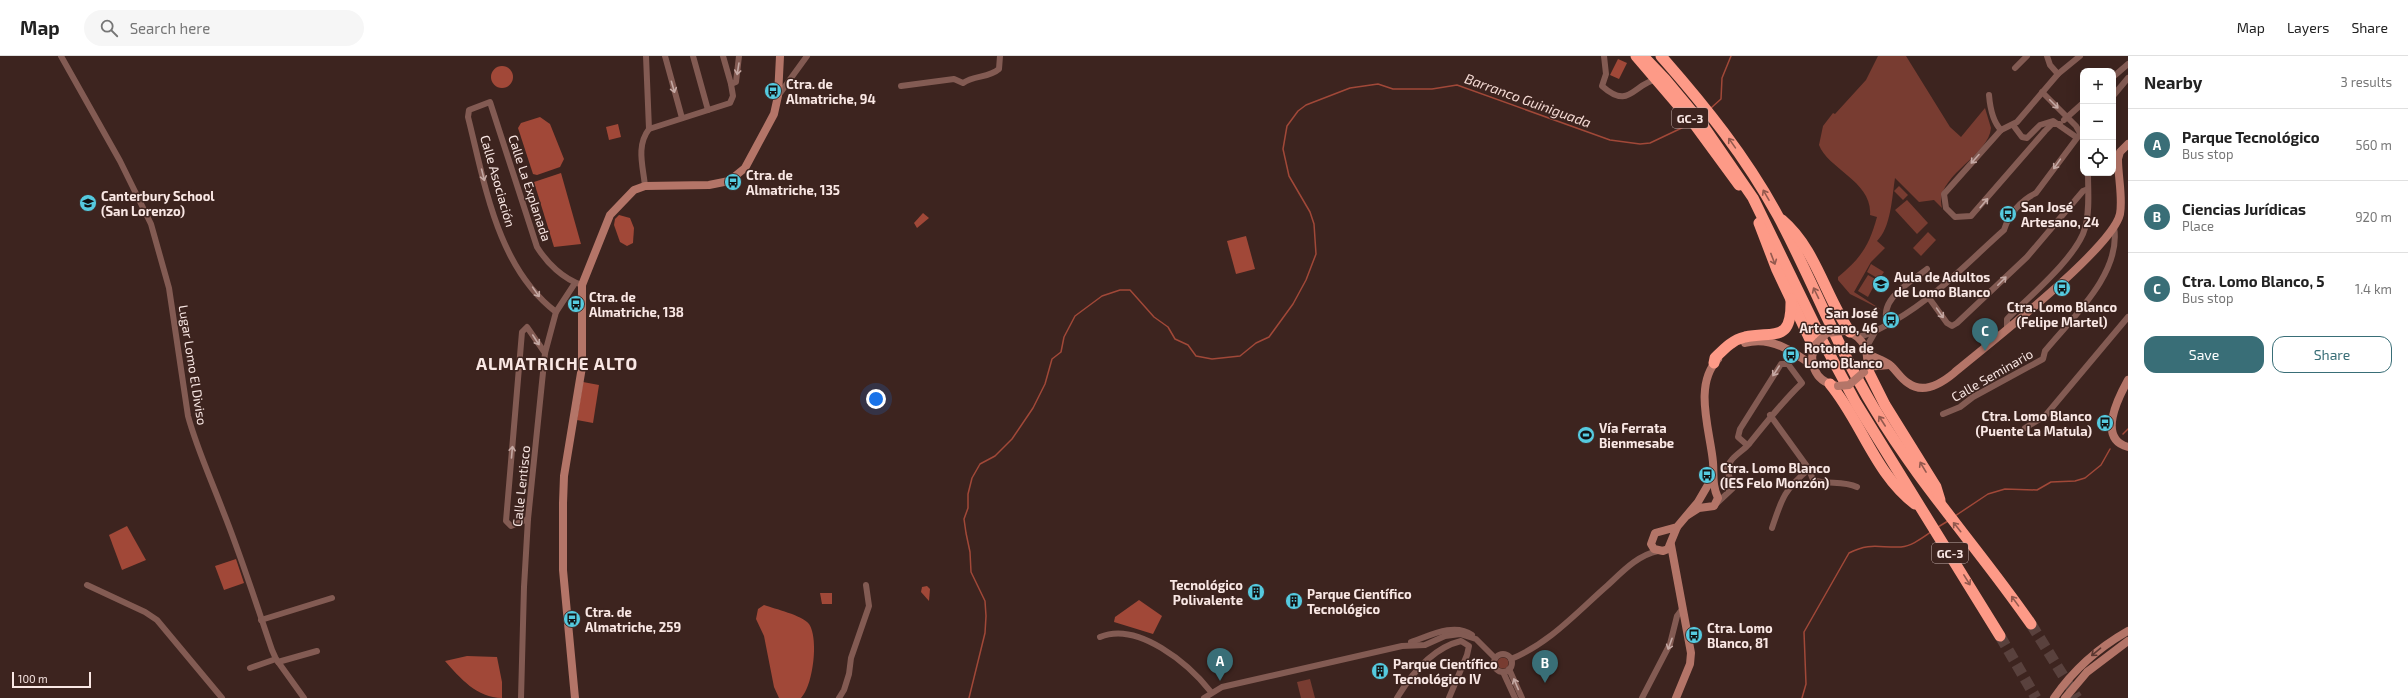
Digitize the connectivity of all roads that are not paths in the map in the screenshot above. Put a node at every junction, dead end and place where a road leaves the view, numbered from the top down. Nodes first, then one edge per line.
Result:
1 (61, 56) edge
2 (646, 56) edge
3 (665, 56) edge
4 (693, 56) edge
5 (723, 56) edge
6 (739, 56) edge
7 (780, 56) edge
8 (807, 56) edge
9 (1000, 56) edge
10 (1604, 56) edge
11 (1636, 56) edge
12 (1643, 56) edge
13 (1661, 56) edge
14 (2027, 56) edge
15 (2047, 56) edge
16 (2080, 56) edge
17 (2128, 64) edge
18 (2015, 68) dead end
19 (2058, 74) junction
20 (2116, 74) edge
21 (2128, 78) edge
22 (731, 84) junction
23 (901, 86) dead end
24 (2042, 92) junction
25 (2116, 92) edge
26 (1989, 95) dead end
27 (778, 96) junction
28 (1674, 102) dead end
29 (2081, 104) edge
30 (469, 110) joint
31 (708, 110) junction
32 (2066, 117) junction
33 (682, 118) junction
34 (2060, 124) junction
35 (2013, 125) junction
36 (649, 129) junction
37 (2001, 130) junction
38 (2079, 133) edge
39 (2128, 144) edge
40 (2088, 176) edge
41 (1741, 184) junction
42 (645, 186) junction
43 (2088, 189) junction
44 (1777, 215) junction
45 (2114, 227) junction
46 (1927, 269) dead end
47 (578, 284) junction
48 (1790, 296) junction
49 (1929, 298) junction
50 (556, 312) junction
51 (2128, 317) edge
52 (1888, 324) junction
53 (2007, 329) junction
54 (1875, 332) junction
55 (1850, 333) junction
56 (1814, 348) junction
57 (1867, 351) junction
58 (545, 353) junction
59 (1797, 354) junction
60 (1714, 363) junction
61 (1813, 366) junction
62 (1891, 366) junction
63 (1865, 370) junction
64 (2128, 380) edge
65 (1834, 385) junction
66 (1943, 414) dead end
67 (1770, 416) junction
68 (2025, 428) dead end
69 (1747, 445) junction
70 (2125, 446) edge
71 (1908, 451) junction
72 (1809, 469) junction
73 (1712, 478) junction
74 (1857, 487) dead end
75 (1716, 493) junction
76 (1729, 494) junction
77 (1717, 503) junction
78 (1925, 511) junction
79 (1688, 515) junction
80 (528, 519) junction
81 (1677, 527) junction
82 (1772, 528) dead end
83 (1651, 544) junction
84 (1671, 545) junction
85 (1661, 551) junction
86 (1647, 553) junction
87 (1672, 558) junction
88 (87, 585) dead end
89 (866, 585) dead end
90 (332, 598) dead end
91 (1683, 608) junction
92 (261, 620) junction
93 (2031, 624) tunnel mouth
94 (2128, 630) edge
95 (2000, 636) tunnel mouth
96 (1100, 637) dead end
97 (2128, 641) edge
98 (317, 651) dead end
99 (1495, 658) junction
100 (1511, 659) junction
101 (277, 660) junction
102 (250, 668) dead end
103 (1506, 671) junction
104 (1211, 692) junction
105 (222, 698) edge
106 (304, 698) edge
107 (521, 698) edge
108 (575, 698) edge
109 (839, 698) edge
110 (1204, 698) edge
111 (1397, 698) edge
112 (1449, 698) edge
113 (1515, 698) edge
114 (1522, 698) edge
115 (1642, 698) edge
116 (1676, 698) edge
117 (2054, 698) edge
118 (2065, 698) edge

1 - 92 street, Lugar Lomo El Diviso
2 - 36 street
3 -> 33 street
4 - 31 street
5 - 22 street
6 -> 22 street
7 - 27 street
8 - 27 street
9 - 23 street
10 - 28 street
11 - 41 highway, GC-3, bridge
12 - 41 highway
44 -> 13 highway, GC-3
14 - 18 street
15 - 19 street
16 - 19 street
17 - 20 street
19 - 24 street
21 - 25 street
22 - 31 street
24 -> 32 street
24 - 35 street
26 - 37 street
27 - 42 street
29 - 32 street
30 - 47 street, Calle La Explanada
30 -> 50 street, Calle Asociación
31 - 33 street
32 - 34 street
32 - 38 street
33 - 36 street
34 - 35 street
37 -> 34 street
34 - 38 street
35 - 37 street
36 - 42 street
38 -> 49 street
39 - 45 street
40 - 43 street
41 -> 48 highway
41 - 78 highway, GC-3
42 - 47 street
49 -> 43 street
43 - 53 street
44 - 55 highway
71 -> 44 highway, GC-3
45 - 53 street
45 - 66 street, Calle Seminario
46 - 52 street
47 - 50 street, Calle Lentisco
47 - 108 street
48 - 56 highway
48 - 60 highway
49 - 52 street
50 - 58 street, Calle Lentisco
51 - 68 street
52 - 54 street
53 - 62 street
54 - 55 street
54 - 57 street
55 - 56 street, bridge
55 - 57 street
56 - 59 street
56 - 61 street
57 - 62 street
57 - 63 street
58 - 80 street, Calle Lentisco
80 -> 58 street
59 - 60 street
59 - 61 street
60 - 73 street
61 - 65 street
62 - 63 street
63 - 65 street, bridge
63 - 71 highway
64 - 70 street
65 - 78 highway
67 - 69 street
67 -> 69 street
67 - 72 street
69 - 76 street
93 -> 71 highway, GC-3
72 - 74 street
72 - 82 street
73 - 75 street
73 - 79 street
75 - 76 street
75 - 77 street
76 - 77 street
77 - 79 street
78 -> 95 highway, GC-3
79 - 81 street
80 - 107 street, Calle Lentisco
81 - 83 street
81 - 84 street
83 - 85 street
83 - 86 street
84 - 85 street
84 - 87 street
85 - 86 street
85 - 87 street
86 - 100 street
87 - 91 street
88 - 105 street
89 - 109 street
90 - 92 street
91 -> 115 street
91 - 116 street
92 - 101 street, Lugar Lomo El Diviso
94 -> 117 street
96 - 104 street
97 - 118 street
98 - 101 street
99 - 100 street
99 - 103 street
99 - 104 street
100 - 103 street
101 - 102 street
101 - 106 street, Lugar Lomo El Diviso
103 - 113 street
114 -> 103 street
104 - 110 street
111 - 112 street

